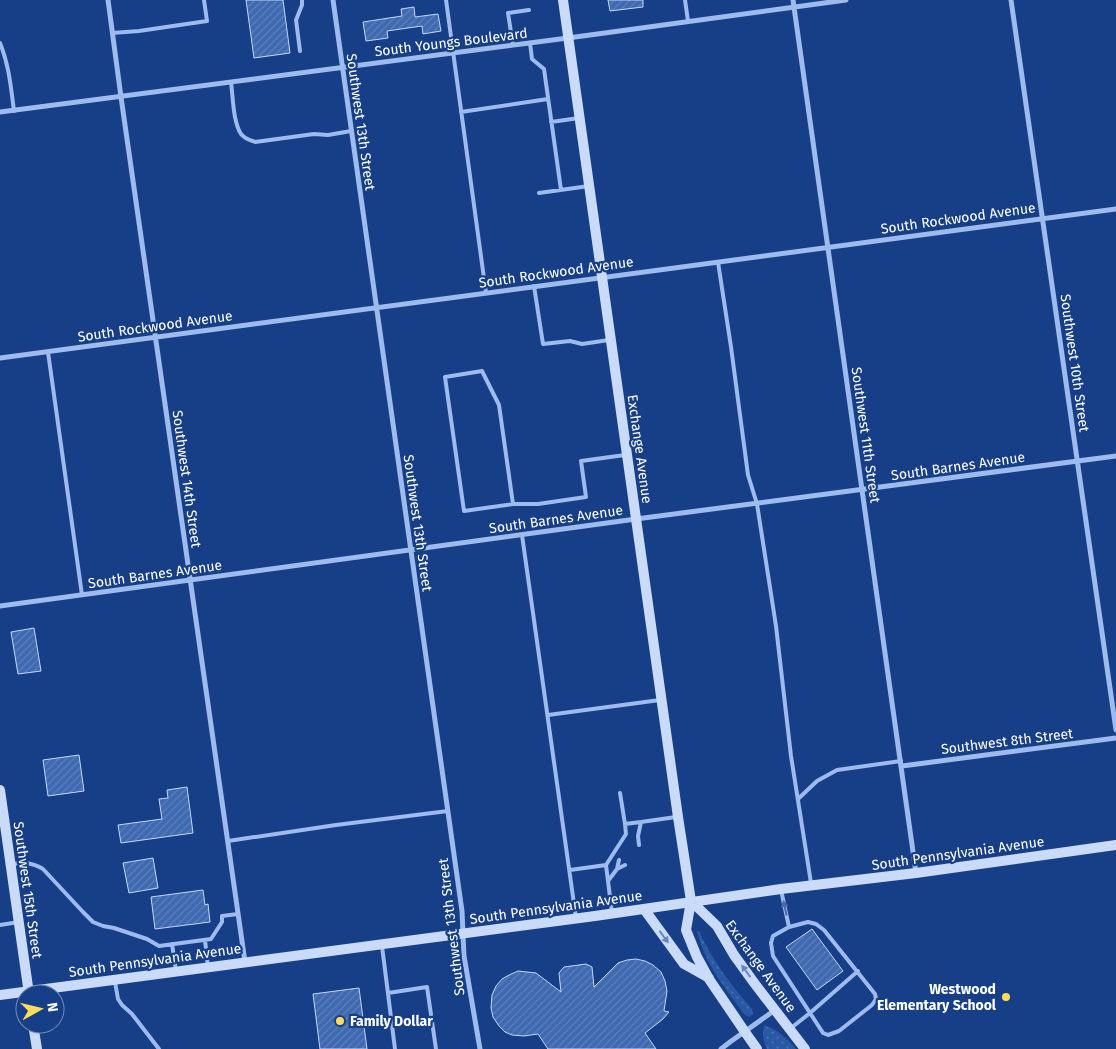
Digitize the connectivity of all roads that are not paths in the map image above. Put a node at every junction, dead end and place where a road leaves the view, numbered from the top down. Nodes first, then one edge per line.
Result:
1 (108, 0) edge
2 (204, 0) edge
3 (302, 0) edge
4 (333, 0) edge
5 (446, 0) edge
6 (563, 0) edge
7 (685, 0) edge
8 (793, 0) edge
9 (846, 0) edge
10 (1010, 0) edge
11 (794, 6) junction
12 (529, 10) dead end
13 (688, 21) junction
14 (112, 33) junction
15 (568, 38) junction
16 (0, 43) edge
17 (530, 43) junction
18 (512, 45) junction
19 (300, 51) dead end
20 (453, 53) junction
21 (342, 67) junction
22 (231, 82) junction
23 (121, 97) junction
24 (548, 99) junction
25 (14, 111) junction
26 (0, 112) edge
27 (462, 112) junction
28 (580, 118) junction
29 (551, 122) junction
30 (351, 131) junction
31 (589, 186) junction
32 (561, 190) junction
33 (539, 193) dead end
34 (1116, 209) edge
35 (1043, 218) junction
36 (828, 247) junction
37 (718, 262) junction
38 (602, 277) junction
39 (534, 286) junction
40 (486, 293) junction
41 (376, 308) junction
42 (156, 338) junction
43 (611, 340) junction
44 (48, 352) junction
45 (0, 358) edge
46 (627, 454) junction
47 (1116, 456) edge
48 (1078, 461) junction
49 (863, 490) junction
50 (513, 504) junction
51 (757, 504) junction
52 (636, 519) junction
53 (522, 535) junction
54 (411, 551) junction
55 (191, 580) junction
56 (82, 595) junction
57 (0, 606) edge
58 (662, 699) junction
59 (548, 715) junction
60 (1116, 730) edge
61 (1116, 738) edge
62 (902, 763) junction
63 (0, 790) edge
64 (620, 793) dead end
65 (798, 799) junction
66 (448, 811) junction
67 (678, 817) junction
68 (641, 822) junction
69 (625, 824) junction
70 (638, 836) junction
71 (228, 840) junction
72 (632, 840) dead end
73 (4, 842) edge
74 (639, 845) dead end
75 (1116, 846) edge
76 (619, 860) dead end
77 (10, 865) junction
78 (606, 865) junction
79 (625, 866) dead end
80 (617, 869) junction
81 (570, 870) junction
82 (916, 873) junction
83 (608, 881) junction
84 (811, 886) junction
85 (780, 890) junction
86 (691, 902) junction
87 (644, 908) junction
88 (612, 913) junction
89 (238, 914) junction
90 (576, 918) junction
91 (19, 922) junction
92 (0, 925) edge
93 (789, 927) junction
94 (462, 934) junction
95 (205, 940) junction
96 (172, 944) junction
97 (382, 944) junction
98 (244, 962) junction
99 (208, 967) junction
100 (176, 971) junction
101 (858, 971) junction
102 (710, 979) junction
103 (115, 980) junction
104 (28, 984) edge
105 (65, 987) edge
106 (15, 993) edge
107 (388, 993) junction
108 (0, 995) edge
109 (775, 1010) junction
110 (810, 1013) junction
111 (790, 1029) junction
112 (744, 1032) junction
113 (35, 1034) edge
114 (37, 1049) edge
115 (159, 1049) edge
116 (396, 1049) edge
117 (436, 1049) edge
118 (479, 1049) edge
119 (722, 1049) edge
120 (757, 1049) edge
121 (805, 1049) edge

1 - 14 street, Southwest 14th Street
2 - 14 lane
3 - 19 lane
4 - 21 street, Southwest 13th Street
5 - 20 lane
6 - 15 main road, Exchange Avenue
7 - 13 lane
8 - 11 street, Southwest 11th Street
9 - 11 street, South Youngs Boulevard
10 - 35 street, Southwest 10th Street
11 - 13 street, South Youngs Boulevard
11 - 36 street, Southwest 11th Street
12 - 18 lane
13 - 15 street, South Youngs Boulevard
14 - 23 street, Southwest 14th Street
15 - 17 street, South Youngs Boulevard
15 - 28 main road, Exchange Avenue
16 - 25 lane
17 - 18 street, South Youngs Boulevard
17 - 24 lane
18 - 20 street, South Youngs Boulevard
20 - 21 street, South Youngs Boulevard
20 - 27 lane
21 - 22 street, South Youngs Boulevard
21 - 30 street, Southwest 13th Street
22 - 23 street, South Youngs Boulevard
22 - 30 lane
23 - 25 street, South Youngs Boulevard
23 - 42 street, Southwest 14th Street
24 - 27 lane
24 - 29 lane
25 - 26 street, South Youngs Boulevard
27 - 40 lane
28 - 29 lane
28 - 31 main road, Exchange Avenue
29 - 32 lane
30 - 41 street, Southwest 13th Street
31 - 32 lane
31 - 38 main road, Exchange Avenue
32 - 33 lane
34 - 35 street, South Rockwood Avenue
35 - 36 street, South Rockwood Avenue
35 - 48 street, Southwest 10th Street
36 - 37 street, South Rockwood Avenue
36 - 49 street, Southwest 11th Street
37 - 38 street, South Rockwood Avenue
37 - 51 lane
38 - 39 street, South Rockwood Avenue
38 - 43 main road, Exchange Avenue
39 - 40 street, South Rockwood Avenue
39 - 43 lane
40 - 41 street, South Rockwood Avenue
41 - 42 street, South Rockwood Avenue
41 - 54 street, Southwest 13th Street
42 - 44 street, South Rockwood Avenue
42 - 55 street, Southwest 14th Street
43 - 46 main road, Exchange Avenue
44 - 45 street, South Rockwood Avenue
44 - 56 lane
46 - 50 lane
46 - 52 main road, Exchange Avenue
47 - 48 street, South Barnes Avenue
48 - 49 street, South Barnes Avenue
48 - 60 street, Southwest 10th Street
49 - 51 street, South Barnes Avenue
49 - 62 street, Southwest 11th Street
50 - 50 lane
51 - 52 street, South Barnes Avenue
51 - 65 lane
52 - 53 street, South Barnes Avenue
52 - 58 main road, Exchange Avenue
53 - 54 street, South Barnes Avenue
53 - 59 lane
54 - 55 street, South Barnes Avenue
54 - 66 street, Southwest 13th Street
55 - 56 street, South Barnes Avenue
55 - 71 street, Southwest 14th Street
56 - 57 street, South Barnes Avenue
58 - 59 lane
58 - 67 main road, Exchange Avenue
59 - 81 lane
61 - 62 street, Southwest 8th Street
62 - 65 lane
62 - 82 street, Southwest 11th Street
63 - 73 main road, Southwest 15th Street
64 - 69 lane
65 - 84 lane
66 - 71 lane
66 - 94 street, Southwest 13th Street
67 - 68 lane
67 - 86 main road, Exchange Avenue
68 - 69 lane
68 - 70 lane
69 - 78 lane
70 - 72 lane
70 - 74 lane
71 - 89 street, Southwest 14th Street
73 - 77 main road, Southwest 15th Street
75 - 82 main road, South Pennsylvania Avenue
76 - 80 lane
77 - 91 main road, Southwest 15th Street
77 - 96 lane
78 - 81 lane
78 - 83 lane
79 - 80 lane
80 - 83 lane
81 - 90 lane
82 - 84 main road, South Pennsylvania Avenue
83 - 88 lane
84 - 85 main road, South Pennsylvania Avenue
85 - 86 main road, South Pennsylvania Avenue
93 -> 85 lane
86 - 87 main road, South Pennsylvania Avenue
86 - 102 main road, Exchange Avenue
109 -> 86 main road, Exchange Avenue
87 - 88 main road, South Pennsylvania Avenue
87 -> 102 main road
88 - 90 main road, South Pennsylvania Avenue
89 - 95 lane
89 - 98 street, Southwest 14th Street
90 - 94 main road, South Pennsylvania Avenue
91 - 92 lane
91 - 104 main road, Southwest 15th Street
93 - 101 lane
93 - 110 lane
94 - 97 main road, South Pennsylvania Avenue
94 - 118 street, Southwest 13th Street
95 - 96 lane
95 - 99 lane
96 - 100 lane
97 - 98 main road, South Pennsylvania Avenue
97 - 107 lane
98 - 99 main road, South Pennsylvania Avenue
99 - 100 main road, South Pennsylvania Avenue
100 - 103 main road, South Pennsylvania Avenue
101 - 110 lane
101 - 110 lane
102 - 112 main road, Exchange Avenue
103 - 105 main road, South Pennsylvania Avenue
103 - 115 lane
106 - 108 main road, South Pennsylvania Avenue
107 - 116 lane
107 - 117 lane
109 - 111 main road, Exchange Avenue
109 - 112 street
110 - 111 lane
111 - 121 main road, Exchange Avenue
112 - 119 street
112 - 120 main road, Exchange Avenue
113 - 114 main road

